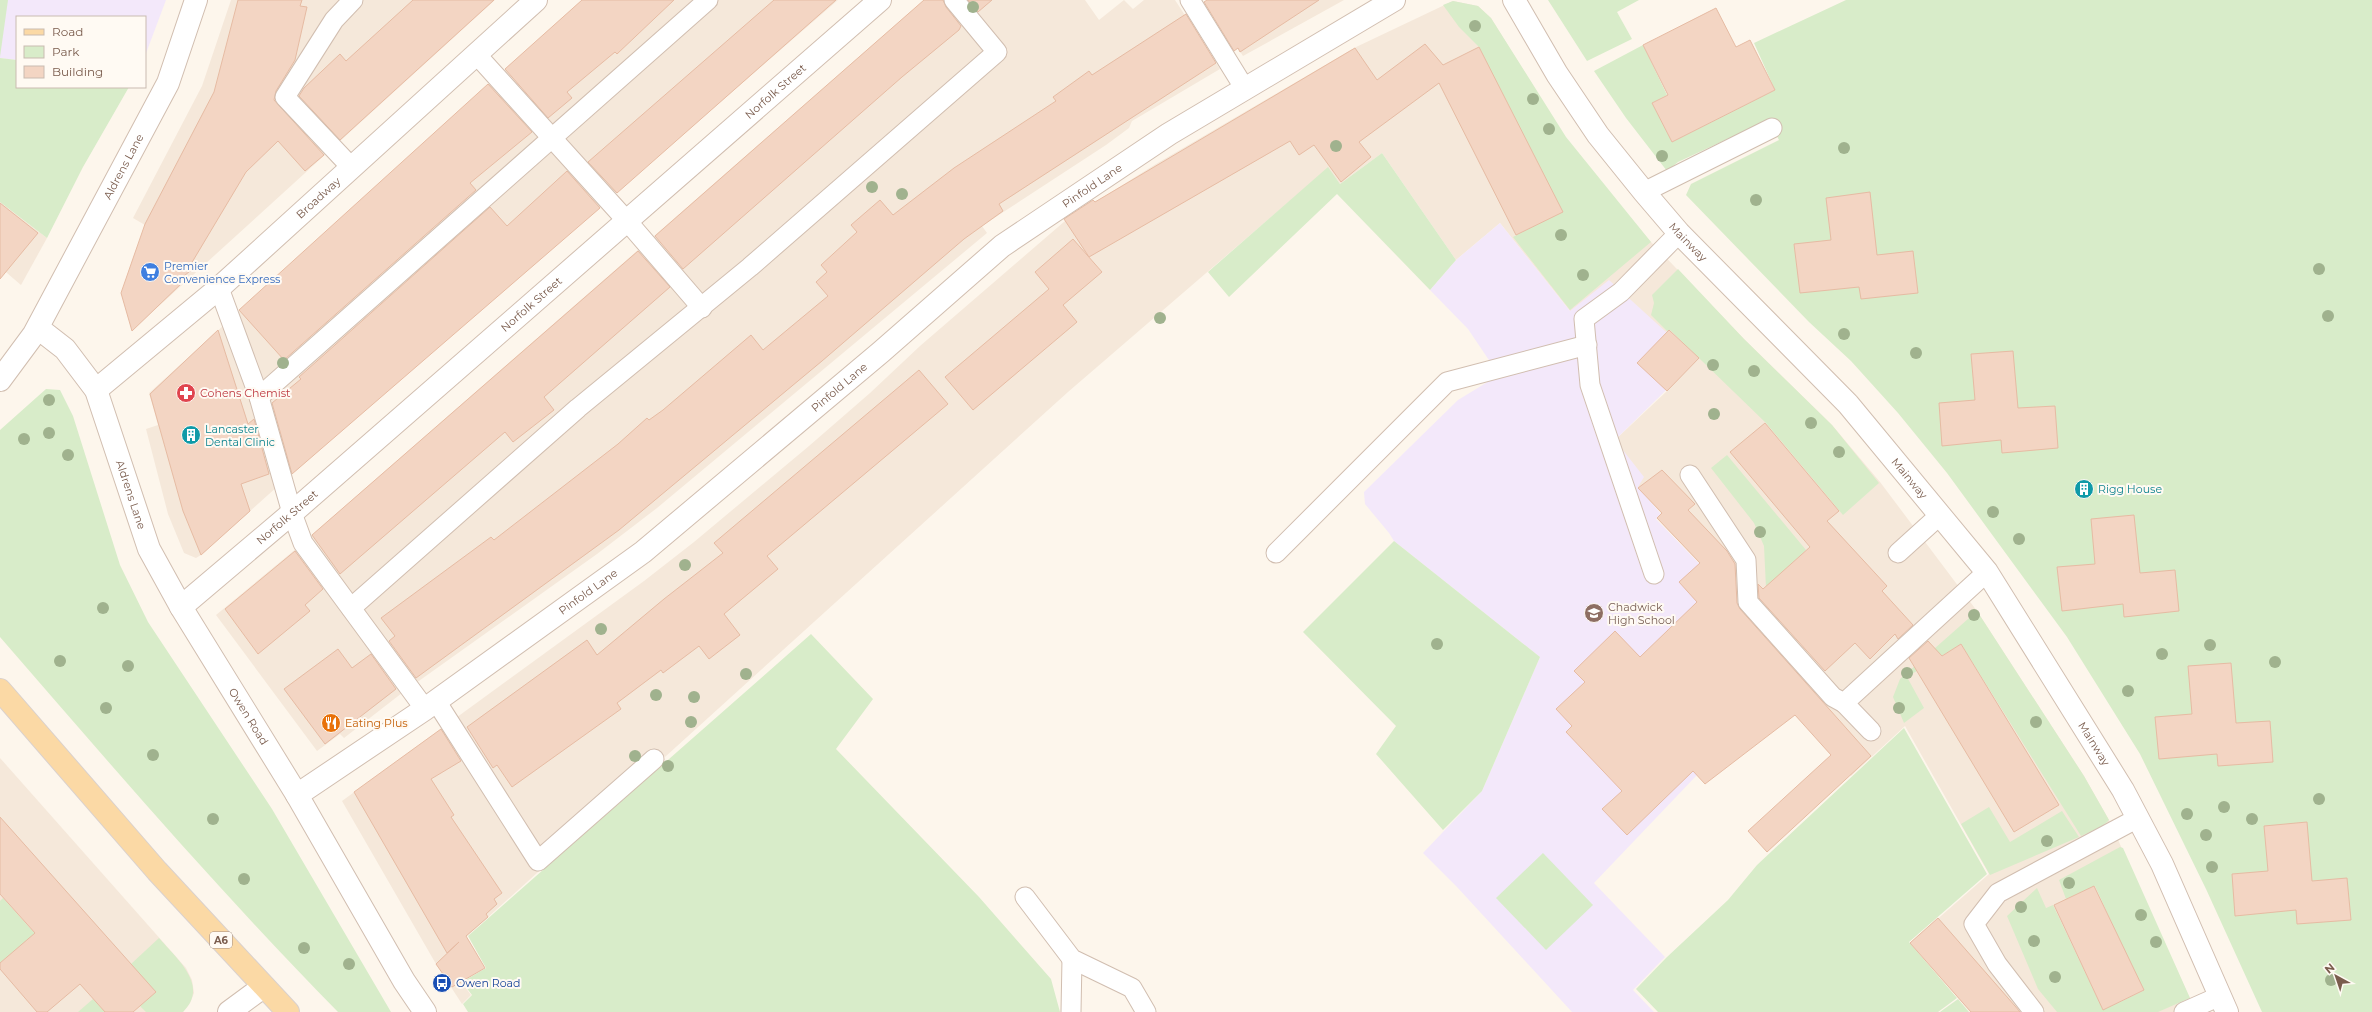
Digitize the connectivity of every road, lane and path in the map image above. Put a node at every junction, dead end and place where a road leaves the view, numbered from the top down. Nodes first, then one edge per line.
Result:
1 (196, 0) edge
2 (336, 0) edge
3 (353, 0) edge
4 (536, 0) edge
5 (708, 0) edge
6 (880, 0) edge
7 (954, 0) edge
8 (1190, 0) edge
9 (1394, 0) edge
10 (1514, 0) edge
11 (334, 20) junction
12 (476, 54) junction
13 (1245, 89) junction
14 (1772, 128) dead end
15 (552, 139) junction
16 (352, 168) junction
17 (1644, 192) junction
18 (627, 221) junction
19 (1679, 233) junction
20 (220, 288) junction
21 (702, 308) junction
22 (38, 328) junction
23 (1587, 345) junction
24 (0, 380) edge
25 (96, 390) junction
26 (259, 397) junction
27 (1690, 475) dead end
28 (292, 513) junction
29 (1940, 515) junction
30 (1276, 553) dead end
31 (1898, 553) dead end
32 (1987, 572) junction
33 (1654, 574) dead end
34 (180, 607) junction
35 (351, 608) junction
36 (0, 690) edge
37 (1844, 703) junction
38 (431, 705) junction
39 (1871, 731) dead end
40 (654, 759) dead end
41 (297, 795) junction
42 (2138, 818) junction
43 (1025, 897) dead end
44 (1072, 959) junction
45 (263, 987) junction
46 (2223, 1004) edge
47 (229, 1012) edge
48 (288, 1012) edge
49 (425, 1012) edge
50 (1071, 1012) edge
51 (1146, 1012) edge
52 (2034, 1012) edge
53 (2184, 1012) edge

1 - 22 street, Aldrens Lane
2 - 11 lane
3 - 11 lane
4 - 12 street, Broadway
5 - 15 lane
6 - 18 street, Norfolk Street
7 - 21 lane
8 - 13 lane
9 - 13 street, Pinfold Lane
10 - 17 street, Mainway
11 - 16 lane
12 - 15 lane
12 - 16 street, Broadway
13 - 38 street, Pinfold Lane
14 - 17 lane
15 - 18 lane
15 - 26 lane
16 - 20 street, Broadway
17 - 19 street, Mainway
18 - 21 lane
18 - 28 street, Norfolk Street
19 - 23 lane
19 - 29 street, Mainway
20 - 25 street, Broadway
20 - 26 lane
21 - 35 lane
22 - 24 street, Aldrens Lane
22 - 25 street, Aldrens Lane
23 - 30 lane
23 - 33 lane
25 - 34 street, Aldrens Lane
26 - 28 lane
27 - 37 lane
28 - 34 street, Norfolk Street
28 - 35 lane
29 - 31 lane
29 - 32 street, Mainway
32 - 37 lane
32 - 42 street, Mainway
34 - 41 street, Owen Road
35 - 38 lane
36 - 45 main road, A6
37 - 39 lane
38 - 40 lane
38 - 41 street, Pinfold Lane
41 - 49 street, Owen Road
42 - 46 street, Mainway
42 - 52 lane
43 - 44 lane
44 - 50 lane
44 - 51 lane
45 - 47 street
45 - 48 main road, A6
46 - 53 lane

